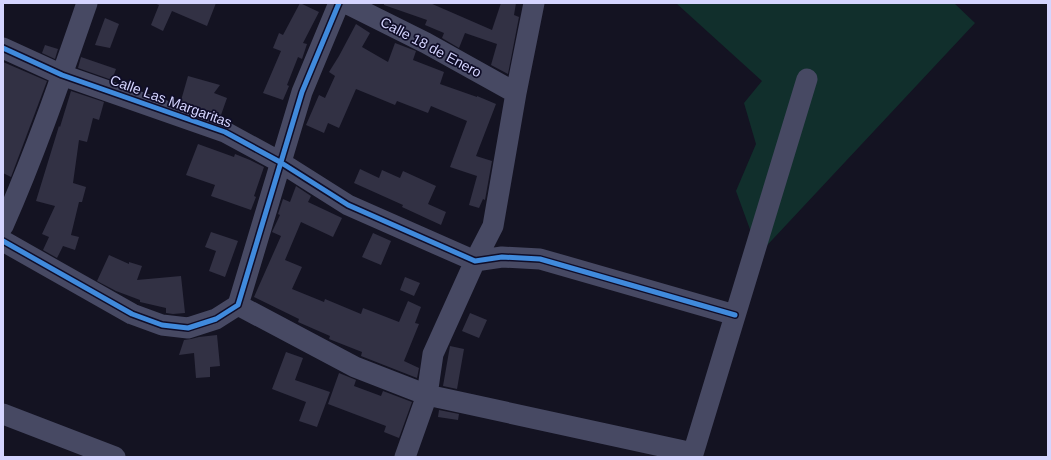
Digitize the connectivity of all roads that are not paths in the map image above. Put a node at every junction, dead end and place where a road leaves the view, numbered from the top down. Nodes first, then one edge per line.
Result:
1 (87, 3) edge
2 (339, 3) edge
3 (346, 3) edge
4 (534, 3) edge
5 (3, 48) edge
6 (62, 75) junction
7 (807, 79) dead end
8 (516, 93) junction
9 (280, 162) junction
10 (10, 193) edge
11 (3, 226) edge
12 (3, 242) edge
13 (475, 261) junction
14 (238, 305) junction
15 (735, 315) junction
16 (427, 395) junction
17 (3, 414) edge
18 (693, 455) edge
19 (115, 457) edge
20 (405, 457) edge

1 - 6 street
2 - 9 street
3 - 8 street, Calle 18 de Enero
4 - 8 street
5 - 6 street, Calle Las Margaritas
6 - 9 street, Calle Las Margaritas
6 - 10 street
7 - 15 street
8 - 13 street
9 - 13 street, Calle Las Margaritas
9 - 14 street
10 - 11 street
12 - 14 street
13 - 15 street
13 - 16 street
14 - 16 street
15 - 18 street
16 - 18 street
16 - 20 street
17 - 19 street

